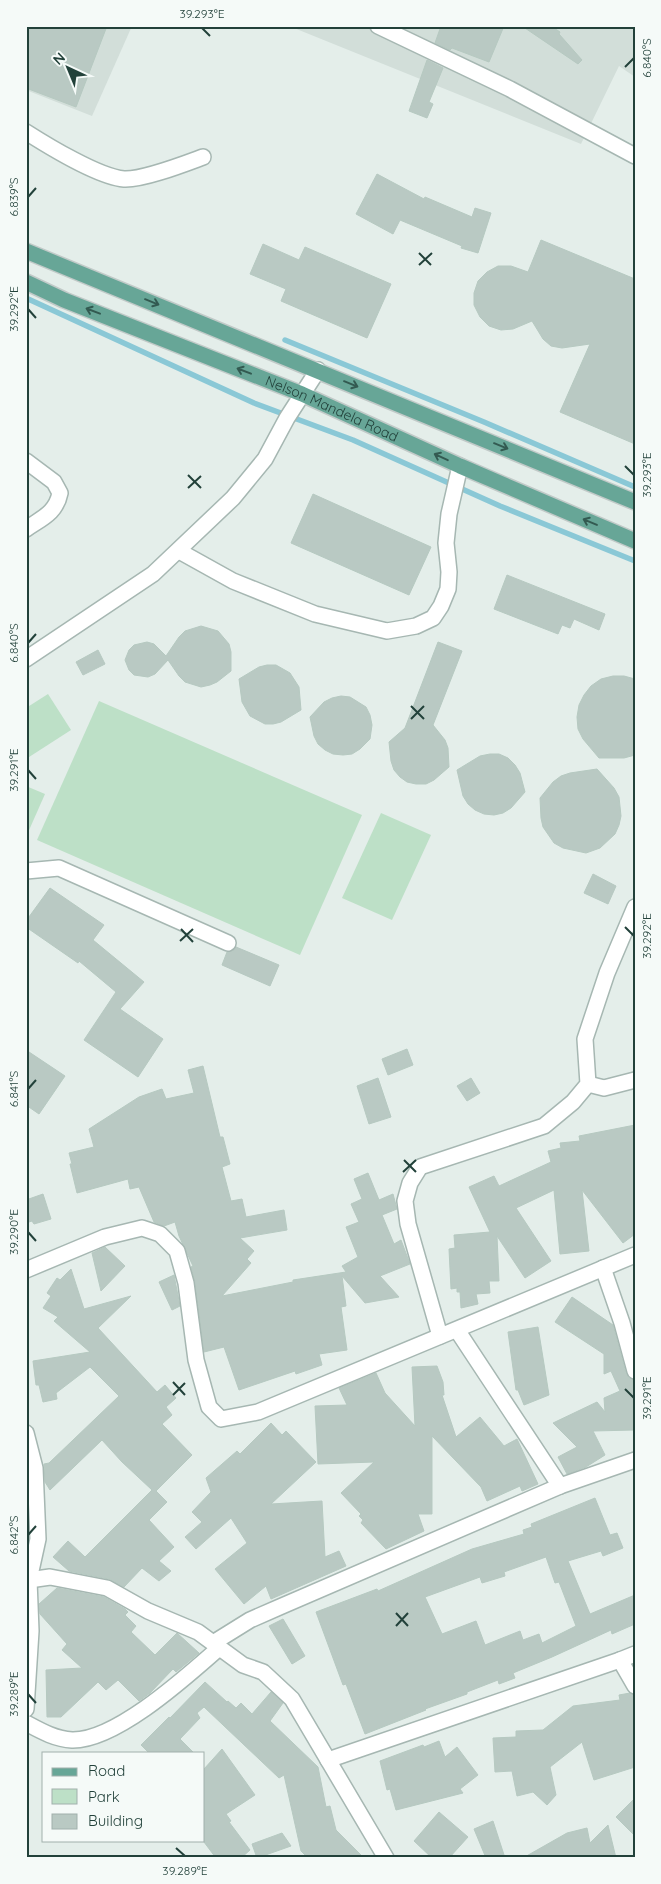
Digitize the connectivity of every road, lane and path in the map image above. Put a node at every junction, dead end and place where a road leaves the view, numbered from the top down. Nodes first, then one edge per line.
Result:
1 (378, 26) edge
2 (26, 132) edge
3 (635, 156) edge
4 (203, 157) dead end
5 (26, 251) edge
6 (26, 282) edge
7 (318, 370) junction
8 (302, 394) junction
9 (26, 461) edge
10 (460, 466) junction
11 (635, 502) edge
12 (26, 529) edge
13 (635, 541) edge
14 (179, 551) junction
15 (26, 659) edge
16 (26, 871) edge
17 (635, 907) edge
18 (228, 943) dead end
19 (635, 1080) edge
20 (588, 1084) junction
21 (635, 1255) edge
22 (602, 1268) junction
23 (26, 1270) edge
24 (457, 1330) junction
25 (440, 1336) junction
26 (635, 1371) edge
27 (26, 1433) edge
28 (635, 1460) edge
29 (560, 1486) junction
30 (32, 1541) edge
31 (29, 1580) junction
32 (216, 1645) junction
33 (635, 1654) edge
34 (620, 1660) junction
35 (635, 1686) edge
36 (26, 1710) edge
37 (26, 1723) edge
38 (328, 1760) junction
39 (386, 1858) edge

1 - 3 street
2 - 4 street
5 -> 7 main road, Nelson Mandela Road
8 -> 6 main road, Nelson Mandela Road
7 - 8 street
7 -> 11 main road, Nelson Mandela Road
10 -> 8 main road, Nelson Mandela Road
8 - 14 street
9 - 12 street
13 -> 10 main road, Nelson Mandela Road
10 - 14 street
14 - 15 street
16 - 18 street
17 - 20 street
19 - 20 street
20 - 25 street
21 - 22 street
22 - 24 street
22 - 26 street
23 - 25 street
24 - 25 street
24 - 29 street
27 - 30 street
28 - 29 street
29 - 32 street
30 - 31 street
31 - 32 street
31 - 36 street
32 - 37 street
32 - 38 street
33 - 34 street
34 - 35 street
34 - 38 street
38 - 39 street

